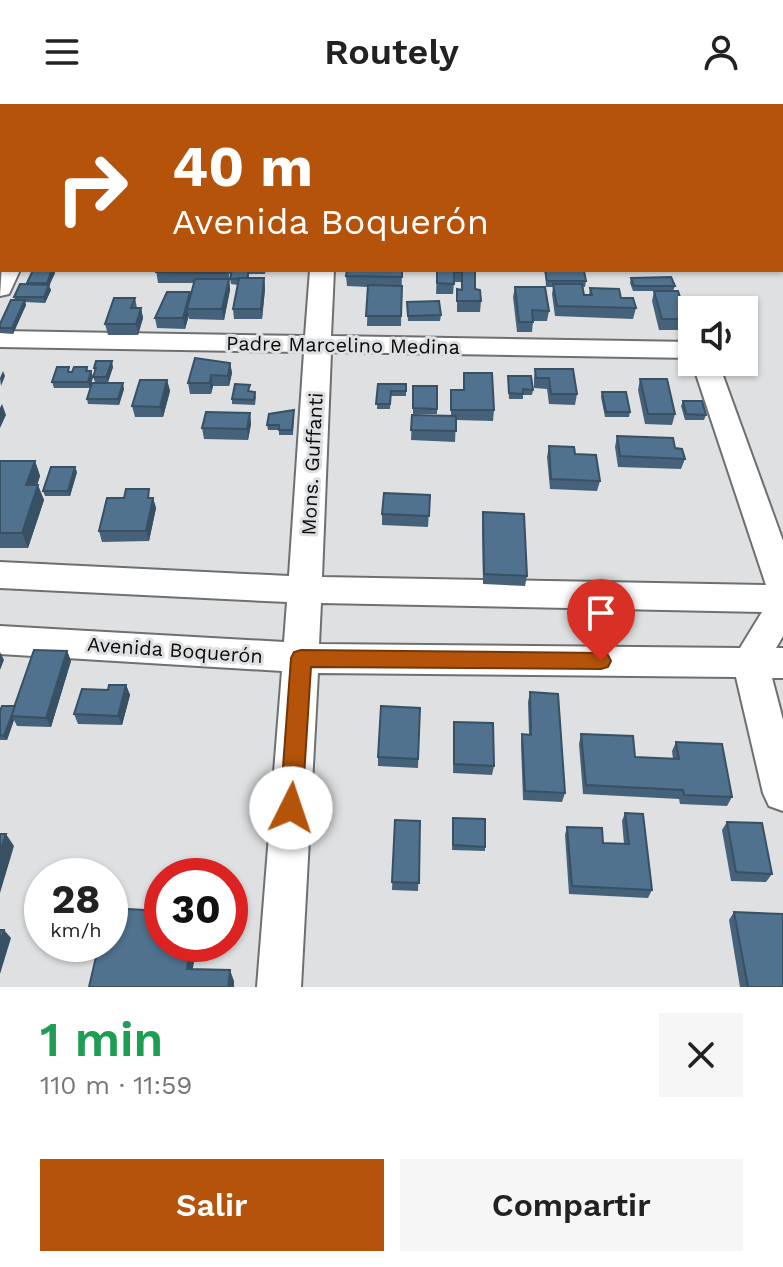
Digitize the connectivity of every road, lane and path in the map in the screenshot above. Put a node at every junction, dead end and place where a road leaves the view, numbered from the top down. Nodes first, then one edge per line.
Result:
1 (322, 272) edge
2 (0, 339) edge
3 (318, 346) junction
4 (678, 353) edge
5 (703, 376) edge
6 (0, 575) edge
7 (783, 587) edge
8 (305, 590) junction
9 (783, 599) edge
10 (783, 606) edge
11 (0, 640) edge
12 (301, 658) junction
13 (767, 663) edge
14 (783, 793) edge
15 (279, 987) edge

1 - 3 street, Mons. Guffanti
2 - 3 street, Padre Marcelino Medina
3 - 4 street, Padre Marcelino Medina
3 - 8 street, Mons. Guffanti
5 - 7 street
6 - 8 street
8 - 9 street
8 - 12 street, Mons. Guffanti
10 - 13 street
11 - 12 street, Avenida Boquerón
12 - 13 street, Avenida Boquerón
12 - 15 street, Mons. Guffanti
13 - 14 street

